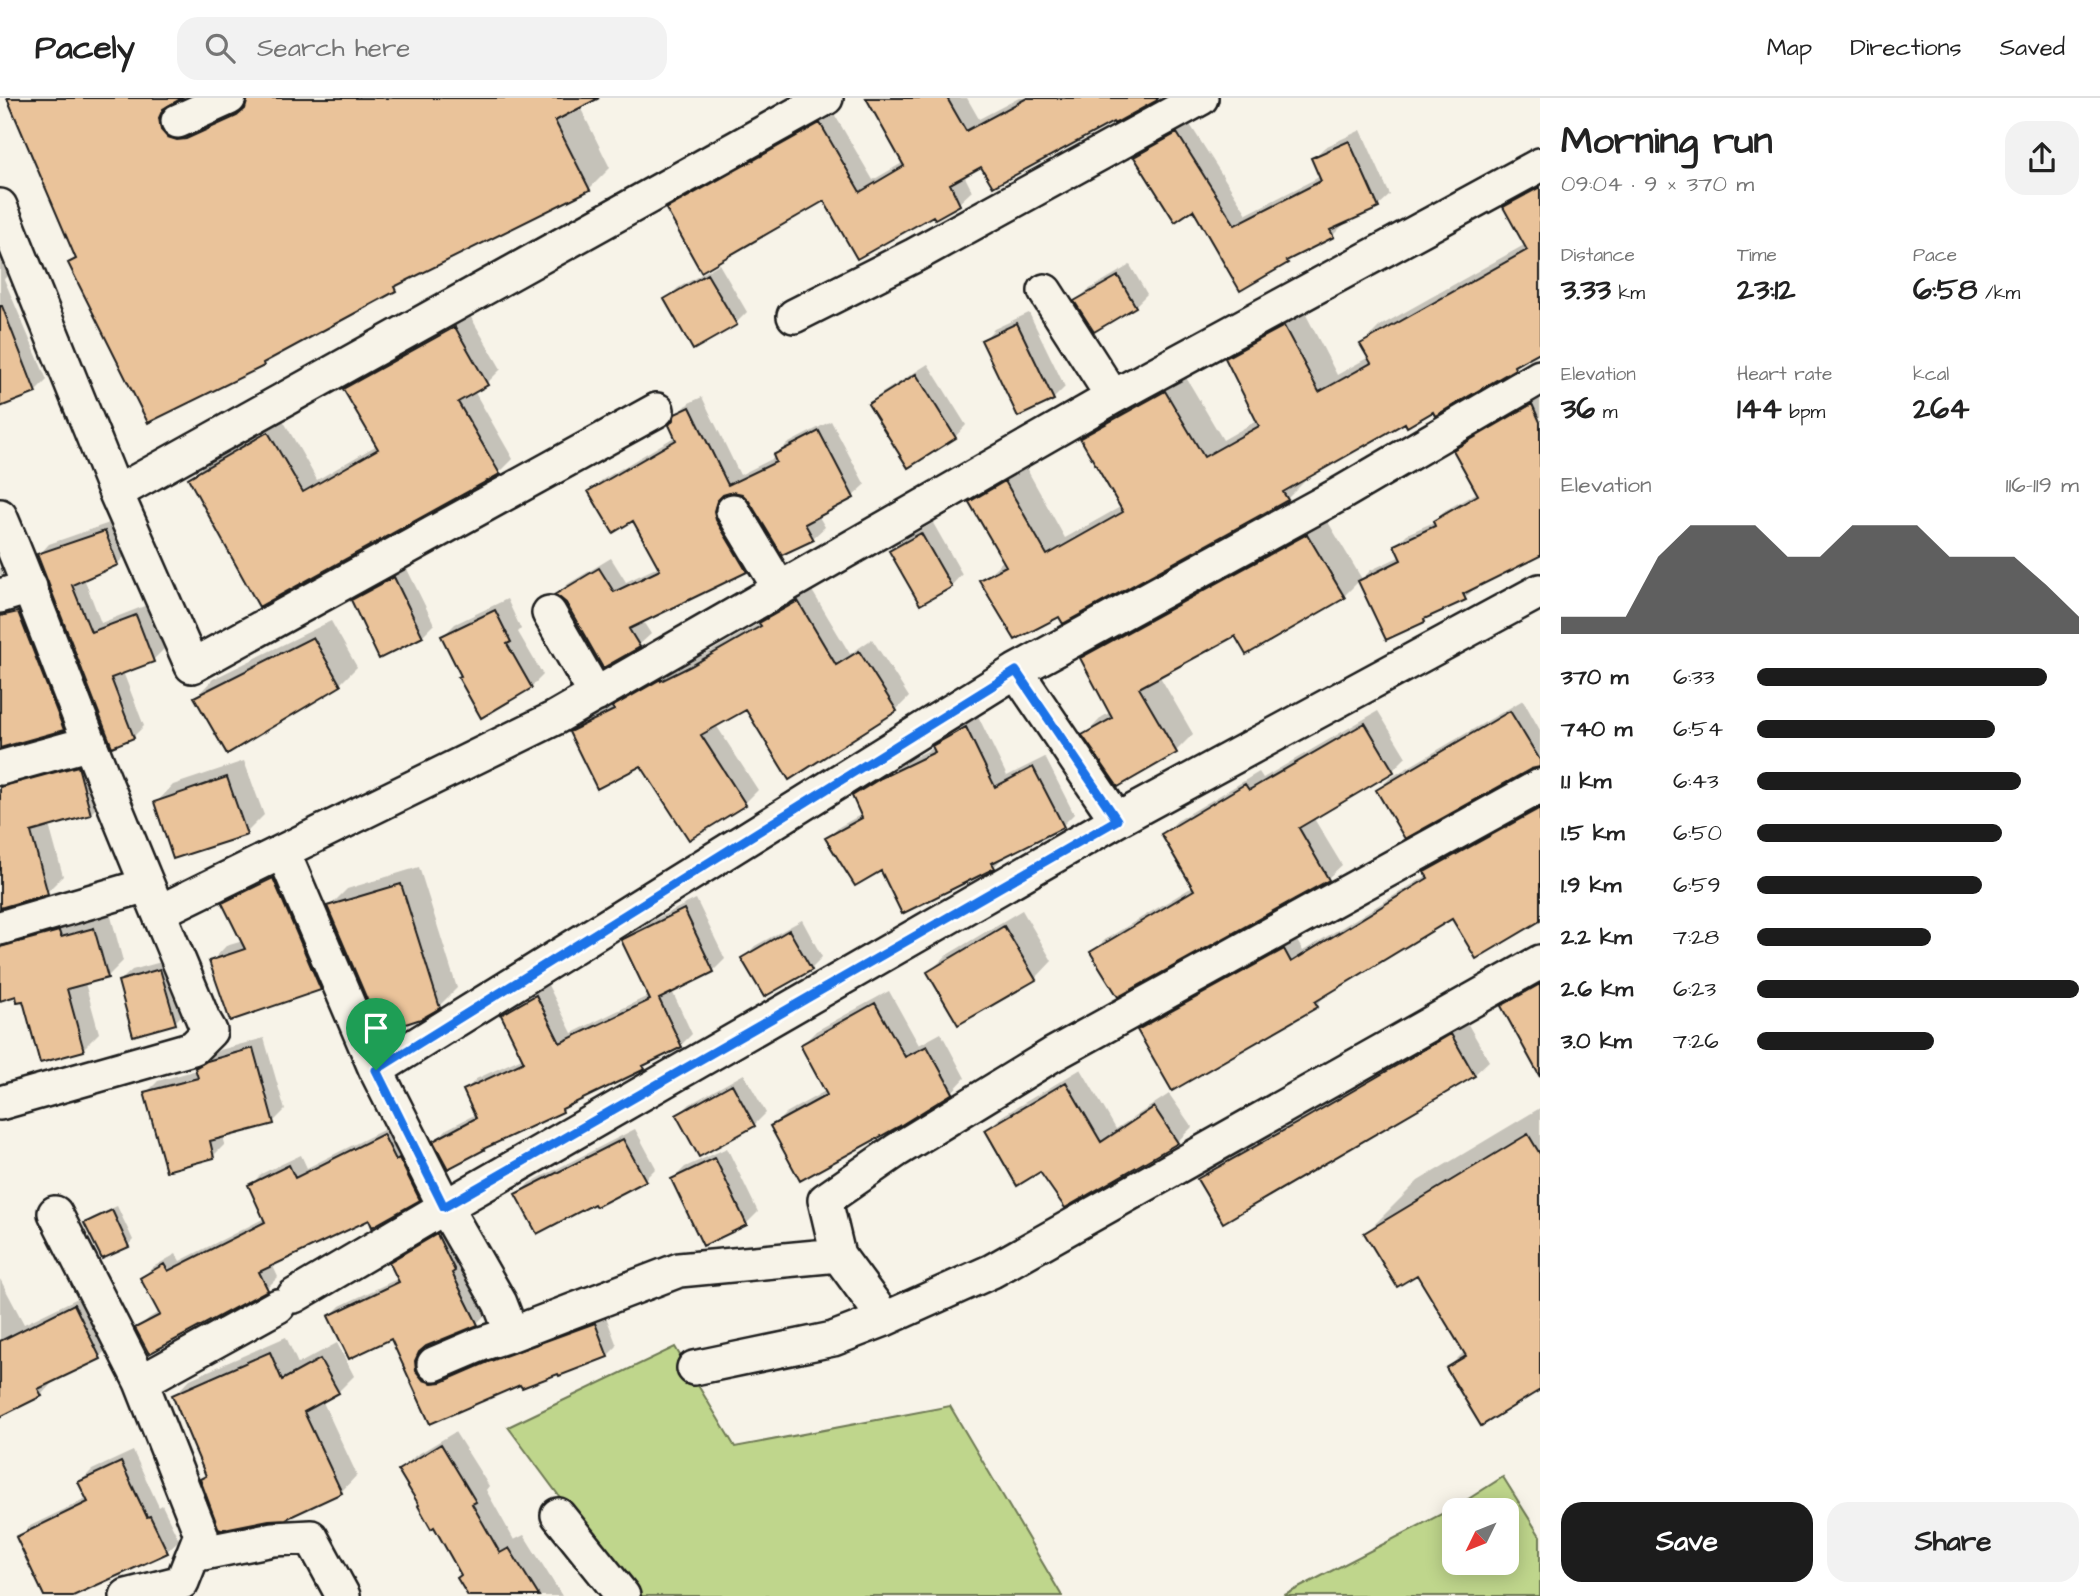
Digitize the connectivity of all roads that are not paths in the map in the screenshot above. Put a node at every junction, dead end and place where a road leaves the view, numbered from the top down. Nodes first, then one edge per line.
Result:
1 (229, 98) edge
2 (826, 98) edge
3 (1201, 98) edge
4 (178, 121) dead end
5 (1540, 165) edge
6 (0, 206) edge
7 (1045, 291) dead end
8 (794, 316) dead end
9 (1540, 377) edge
10 (1113, 397) junction
11 (657, 410) dead end
12 (116, 493) junction
13 (733, 511) dead end
14 (0, 516) edge
15 (780, 589) junction
16 (1540, 591) edge
17 (15, 592) edge
18 (549, 613) dead end
19 (1016, 671) junction
20 (596, 695) junction
21 (90, 743) junction
22 (0, 768) edge
23 (1540, 786) edge
24 (1117, 820) junction
25 (283, 852) junction
26 (153, 898) junction
27 (0, 928) edge
28 (1540, 962) edge
29 (376, 1070) junction
30 (0, 1103) edge
31 (444, 1207) junction
32 (55, 1213) dead end
33 (838, 1255) junction
34 (885, 1320) junction
35 (512, 1334) junction
36 (434, 1364) dead end
37 (694, 1368) dead end
38 (141, 1382) junction
39 (558, 1515) dead end
40 (193, 1555) junction
41 (127, 1596) edge
42 (343, 1596) edge
43 (623, 1596) edge

1 - 4 street
2 - 12 street
3 - 8 street
5 - 10 street
6 - 12 street
7 - 10 street
9 - 19 street
10 - 15 street
11 - 12 street
13 - 15 street
14 - 17 street
15 - 20 street
16 - 24 street
17 - 21 street
18 - 20 street
19 - 24 street
19 - 29 street
20 - 25 street
21 - 22 street
21 - 26 street
23 - 33 street
24 - 31 street
25 - 26 street
25 - 29 street
26 - 27 street
26 - 30 street
28 - 34 street
29 - 31 street
31 - 35 street
31 - 38 street
32 - 38 street
33 - 34 street
33 - 35 street
34 - 37 street
35 - 36 street
38 - 40 street
39 - 43 street
40 - 41 street
40 - 42 street

